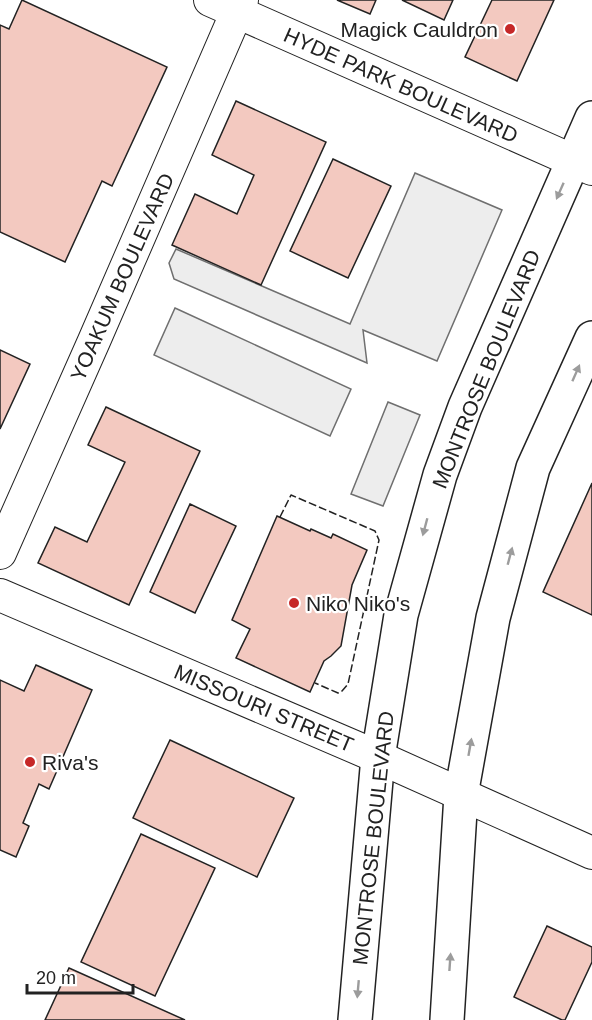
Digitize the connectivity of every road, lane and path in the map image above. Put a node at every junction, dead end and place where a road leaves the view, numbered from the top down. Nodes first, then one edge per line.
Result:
1 (230, 4) edge
2 (592, 118) edge
3 (583, 165) edge
4 (592, 338) edge
5 (0, 553) edge
6 (0, 595) edge
7 (378, 757) junction
8 (461, 795) junction
9 (592, 853) edge
10 (355, 1020) edge
11 (447, 1020) edge

1 - 3 street, HYDE PARK BOULEVARD
1 - 5 street, YOAKUM BOULEVARD
2 - 3 main road, MONTROSE BOULEVARD
3 -> 7 main road, MONTROSE BOULEVARD
8 -> 4 main road
6 - 7 street, MISSOURI STREET
7 - 8 street, MISSOURI STREET
7 -> 10 main road, MONTROSE BOULEVARD
8 - 9 street, MISSOURI STREET
11 -> 8 main road

